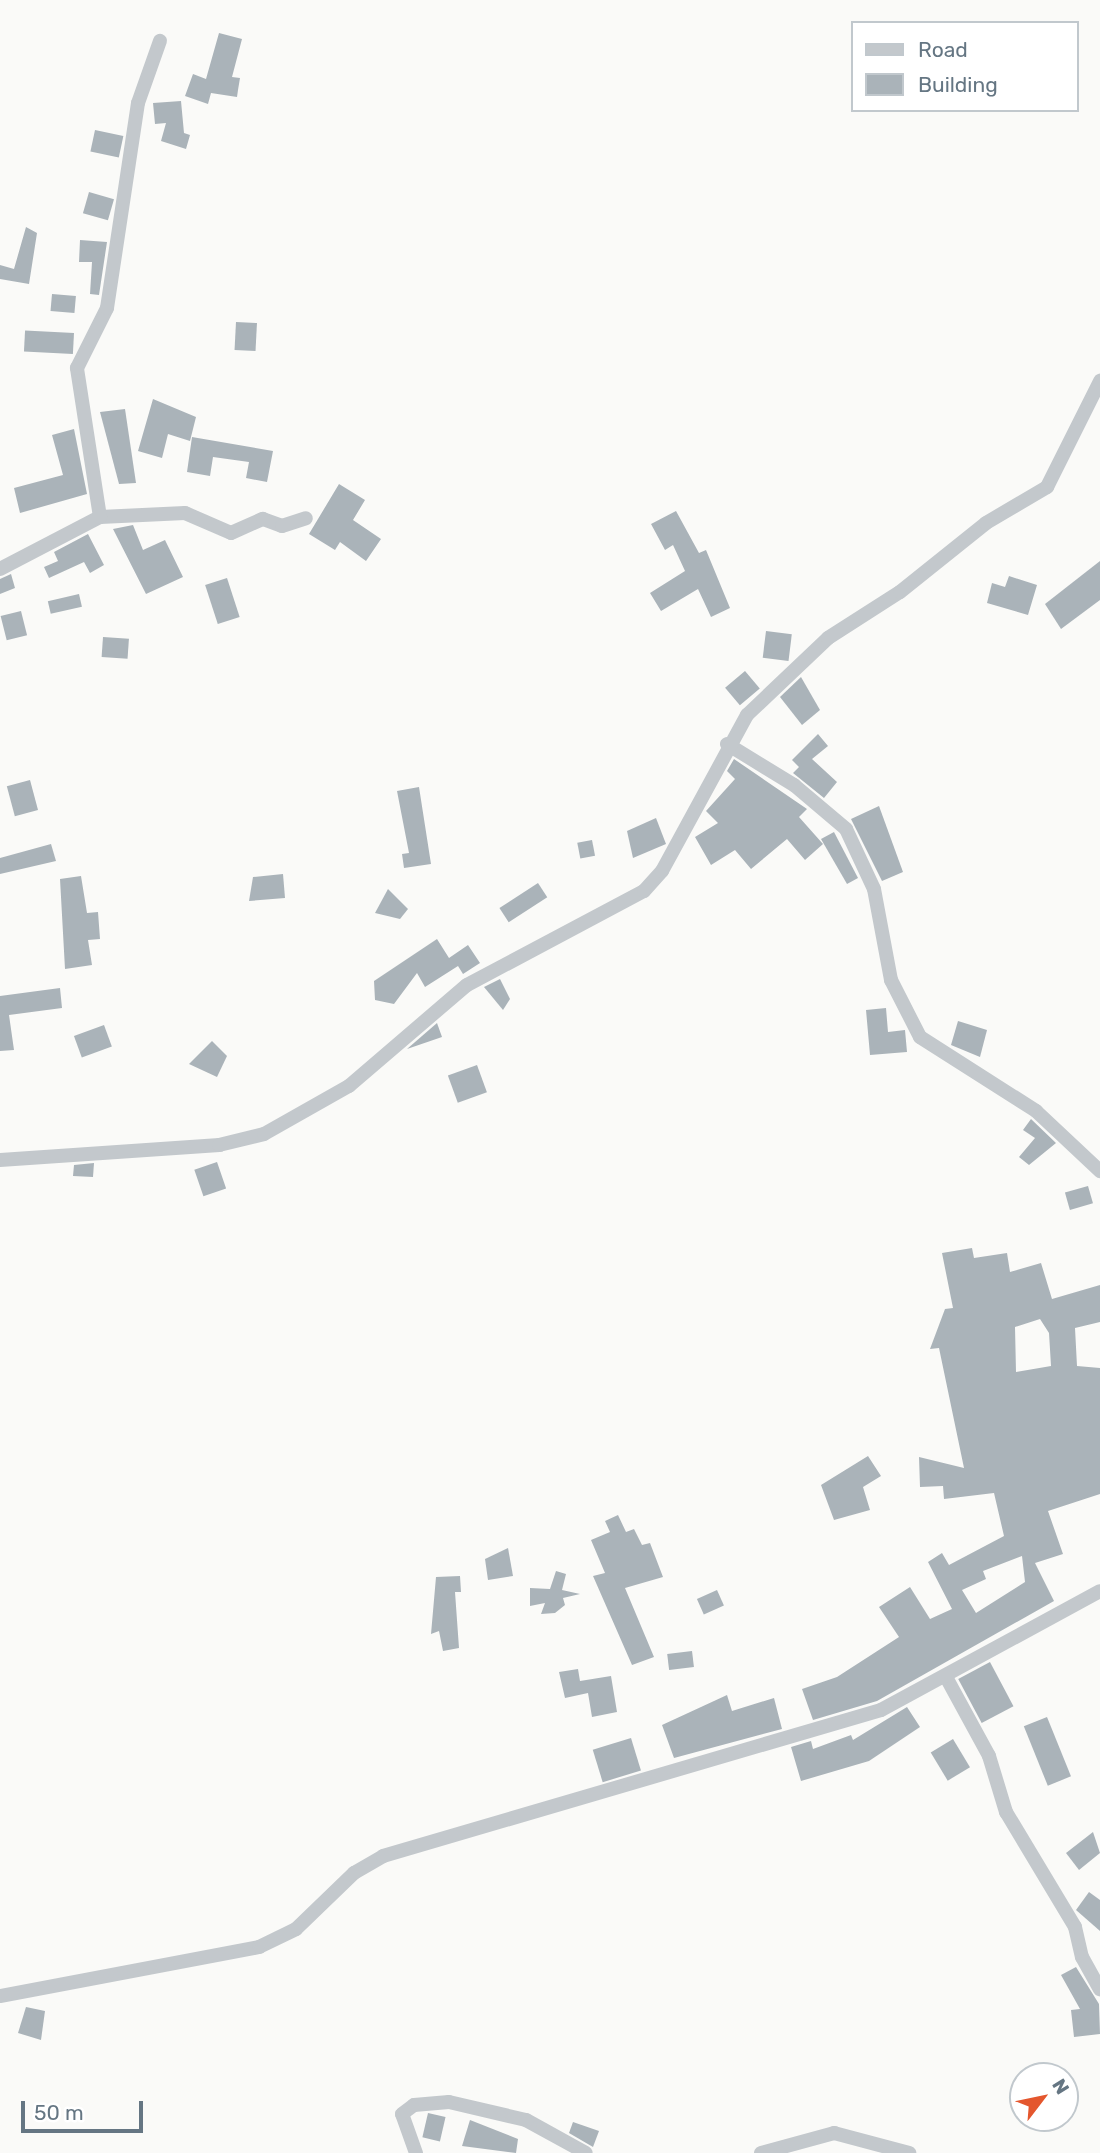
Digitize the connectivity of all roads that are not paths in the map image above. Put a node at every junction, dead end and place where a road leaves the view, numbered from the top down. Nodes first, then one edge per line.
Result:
1 (160, 41) dead end
2 (1100, 381) edge
3 (100, 517) junction
4 (306, 519) dead end
5 (0, 569) edge
6 (727, 744) junction
7 (0, 1160) edge
8 (1100, 1171) edge
9 (1100, 1591) edge
10 (946, 1677) junction
11 (1100, 1989) edge
12 (0, 1996) edge
13 (542, 2131) junction
14 (416, 2153) edge
15 (568, 2153) edge
16 (586, 2153) edge
17 (761, 2153) edge
18 (909, 2153) edge

1 - 3 street
2 - 6 street
3 - 4 street
3 - 5 street
6 - 7 street
6 - 8 street
9 - 10 street
10 - 11 street
10 - 12 street
13 - 14 street
13 - 15 street
13 - 16 street
17 - 18 street

